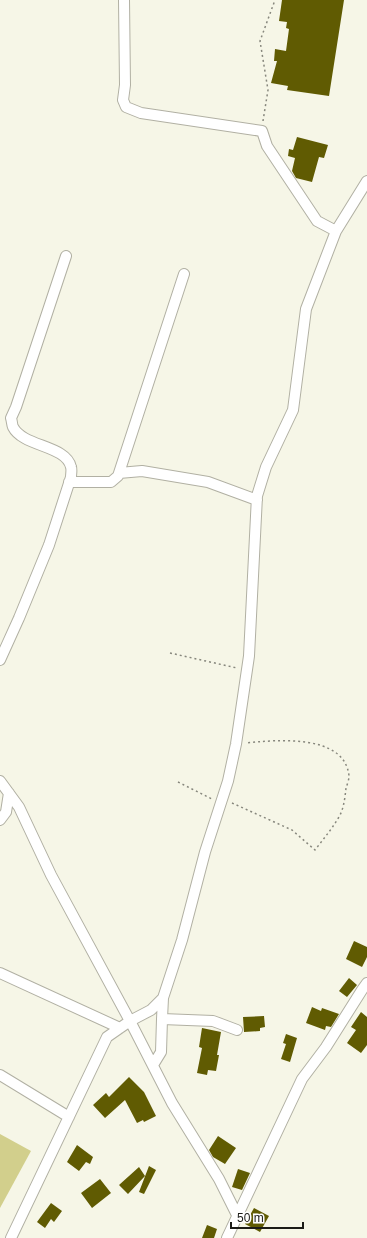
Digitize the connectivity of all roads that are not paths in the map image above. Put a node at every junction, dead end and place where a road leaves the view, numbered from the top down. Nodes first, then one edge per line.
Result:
1 (124, 0) edge
2 (367, 181) edge
3 (336, 230) junction
4 (66, 256) dead end
5 (184, 274) dead end
6 (119, 473) junction
7 (69, 482) junction
8 (257, 500) junction
9 (0, 660) edge
10 (0, 781) edge
11 (8, 793) junction
12 (0, 820) edge
13 (0, 973) edge
14 (367, 983) edge
15 (163, 998) junction
16 (162, 1019) junction
17 (130, 1021) junction
18 (120, 1028) junction
19 (237, 1030) dead end
20 (153, 1064) junction
21 (0, 1075) edge
22 (69, 1117) junction
23 (237, 1215) junction
24 (10, 1238) edge
25 (227, 1238) edge

1 - 3 street
2 - 3 street
3 - 8 street
4 - 7 street
5 - 6 street
6 - 7 street
6 - 8 street
7 - 9 street
8 - 15 street
10 - 11 street
11 - 12 street
11 - 17 street
13 - 18 street
14 - 23 street
15 - 16 street
15 - 17 street
16 - 19 street
16 - 20 street
17 - 18 street
17 - 20 street
18 - 22 street
20 - 23 street
21 - 22 street
22 - 24 street
23 - 25 street

